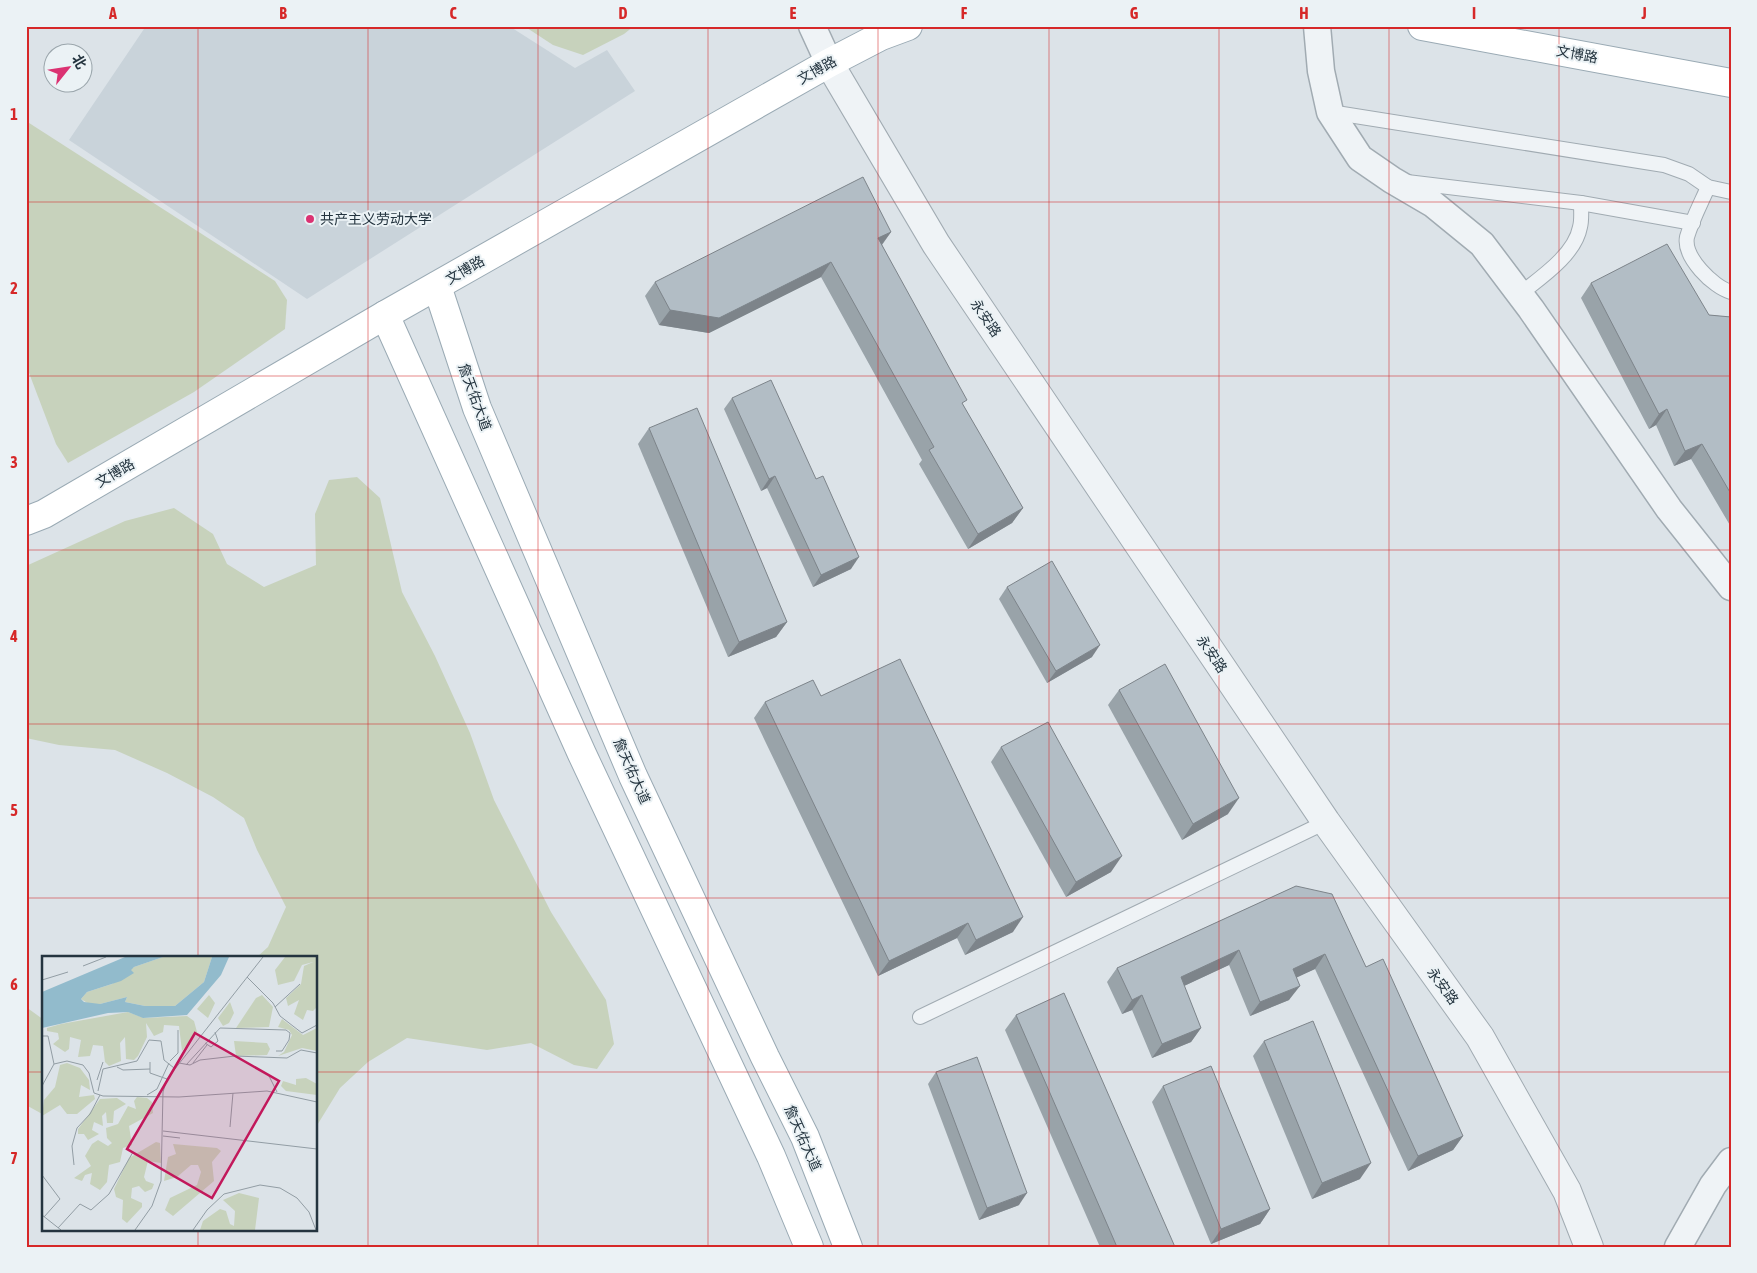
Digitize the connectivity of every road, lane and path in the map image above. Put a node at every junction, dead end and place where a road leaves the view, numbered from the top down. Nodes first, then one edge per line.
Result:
1 (812, 26) edge
2 (908, 26) edge
3 (1317, 26) edge
4 (1422, 26) edge
5 (829, 63) junction
6 (1731, 83) edge
7 (1330, 112) junction
8 (1392, 180) junction
9 (1708, 187) junction
10 (1731, 192) edge
11 (1581, 203) junction
12 (1693, 223) junction
13 (437, 286) junction
14 (1731, 292) edge
15 (1520, 294) junction
16 (385, 315) junction
17 (26, 522) edge
18 (1731, 587) edge
19 (1326, 822) junction
20 (920, 1017) dead end
21 (1731, 1161) edge
22 (809, 1247) edge
23 (848, 1247) edge
24 (1589, 1247) edge
25 (1678, 1247) edge

1 - 5 street
2 - 5 main road, 文博路
3 - 7 street
4 - 6 main road, 文博路
5 - 13 main road, 文博路
5 - 19 street, 永安路
7 - 8 street
7 - 9 lane
8 - 11 lane
8 - 15 street
9 - 10 lane
9 - 12 lane
11 - 12 lane
11 - 15 lane
12 - 14 lane
13 - 16 main road, 文博路
13 - 23 main road, 詹天佑大道
15 - 18 street
16 - 17 main road, 文博路
16 - 22 main road
19 - 20 lane
19 - 24 street, 永安路
21 - 25 street

